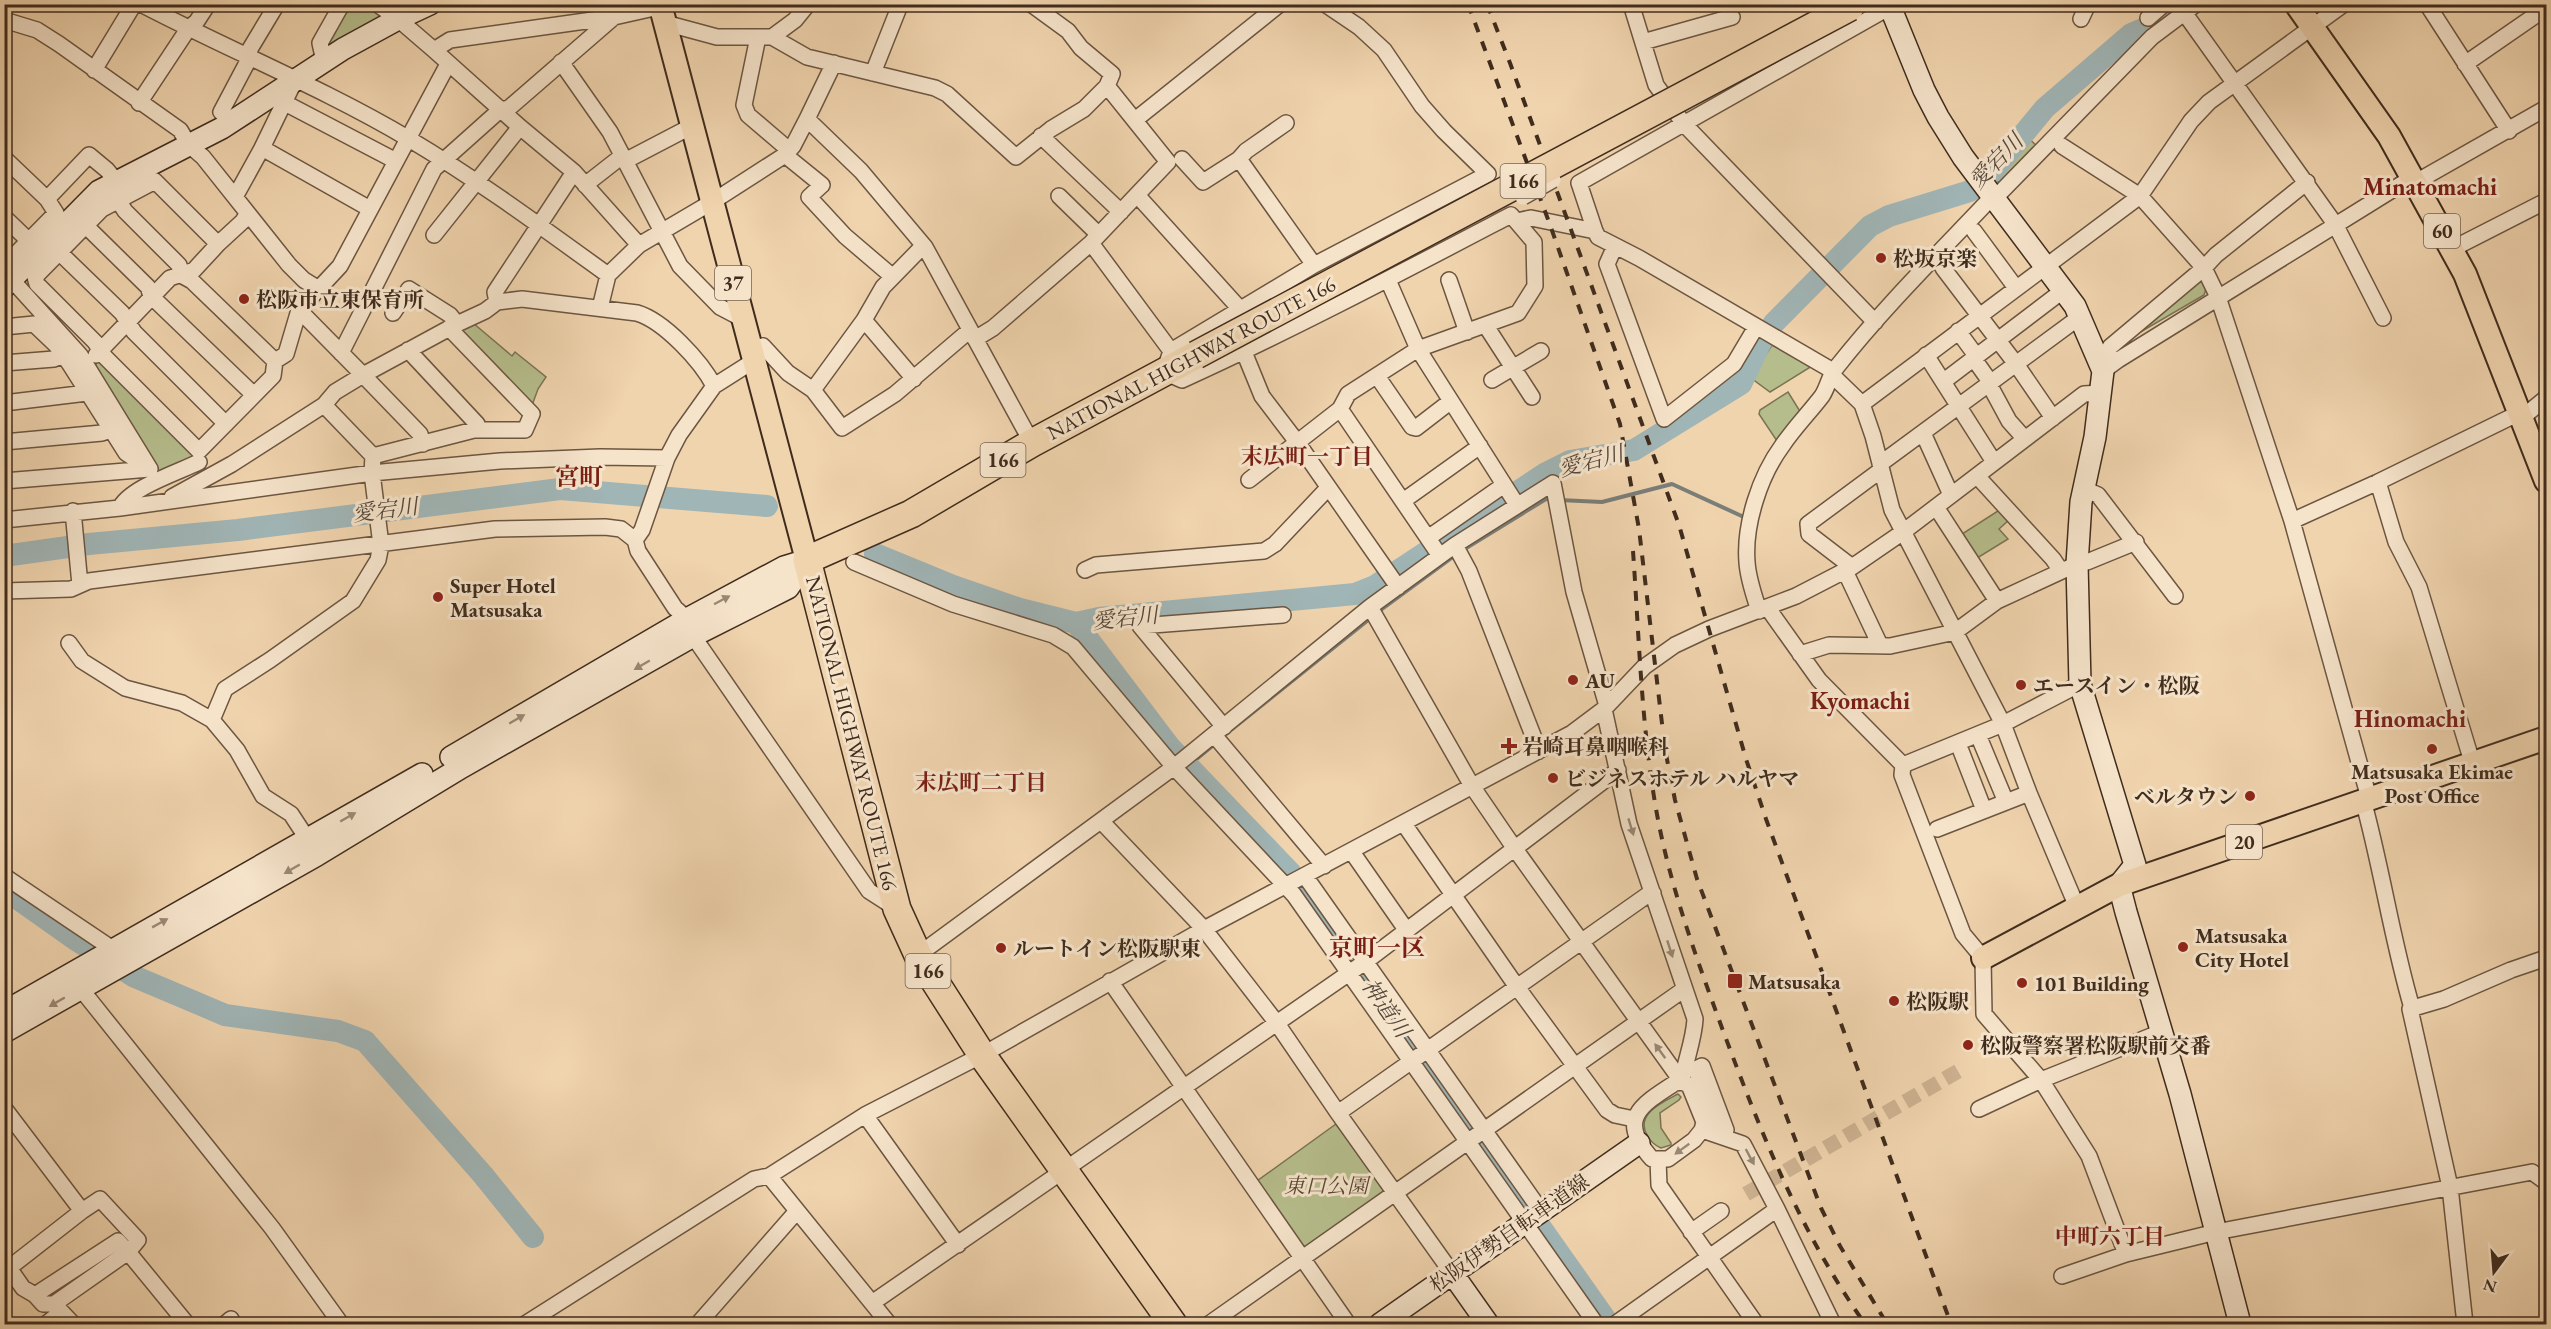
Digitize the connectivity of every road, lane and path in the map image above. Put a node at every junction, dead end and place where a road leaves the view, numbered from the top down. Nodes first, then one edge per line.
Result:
1 (134, 4) edge
2 (141, 4) edge
3 (208, 4) edge
4 (277, 4) edge
5 (342, 4) edge
6 (376, 4) edge
7 (430, 4) edge
8 (808, 4) edge
9 (1031, 4) edge
10 (1280, 4) edge
11 (1325, 4) edge
12 (1631, 4) edge
13 (2088, 4) edge
14 (2164, 4) edge
15 (2296, 4) edge
16 (2344, 4) edge
17 (2427, 4) edge
18 (1853, 6) edge
19 (1889, 6) edge
20 (2546, 6) edge
21 (2185, 8) edge
22 (664, 10) edge
23 (898, 10) dead end
24 (614, 17) junction
25 (1732, 17) dead end
26 (2148, 18) dead end
27 (398, 19) junction
28 (2082, 19) dead end
29 (4, 20) edge
30 (2312, 27) junction
31 (188, 29) junction
32 (765, 37) junction
33 (1643, 42) junction
34 (434, 50) junction
35 (249, 59) junction
36 (324, 61) junction
37 (561, 62) junction
38 (834, 63) junction
39 (448, 64) junction
40 (2465, 64) junction
41 (94, 70) junction
42 (873, 73) junction
43 (295, 80) junction
44 (2235, 82) junction
45 (1107, 86) junction
46 (139, 103) junction
47 (285, 103) junction
48 (2547, 108) edge
49 (500, 110) junction
50 (807, 119) junction
51 (1135, 120) junction
52 (231, 122) junction
53 (1286, 123) dead end
54 (1684, 124) junction
55 (692, 126) junction
56 (519, 127) junction
57 (2509, 131) junction
58 (1041, 136) junction
59 (408, 138) junction
60 (189, 145) junction
61 (2062, 146) dead end
62 (262, 148) junction
63 (787, 152) junction
64 (4, 158) edge
65 (623, 158) junction
66 (1182, 159) dead end
67 (1239, 159) junction
68 (442, 160) junction
69 (396, 161) junction
70 (1569, 171) dead end
71 (574, 172) junction
72 (1488, 174) junction
73 (2414, 180) junction
74 (2307, 182) junction
75 (476, 183) junction
76 (585, 185) junction
77 (1988, 189) junction
78 (118, 191) junction
79 (1137, 195) junction
80 (1059, 196) dead end
81 (2140, 196) junction
82 (235, 197) junction
83 (1522, 197) dead end
84 (47, 200) junction
85 (2547, 201) edge
86 (712, 202) junction
87 (370, 209) junction
88 (1120, 212) junction
89 (247, 214) junction
90 (4, 217) edge
91 (1514, 218) junction
92 (2335, 224) junction
93 (85, 225) junction
94 (539, 225) junction
95 (664, 231) junction
96 (1595, 231) junction
97 (1974, 231) dead end
98 (434, 235) dead end
99 (1094, 239) junction
100 (29, 241) junction
101 (218, 244) junction
102 (639, 245) junction
103 (923, 246) junction
104 (1615, 246) junction
105 (2452, 249) junction
106 (59, 252) junction
107 (1314, 265) junction
108 (2045, 266) junction
109 (1943, 268) dead end
110 (2204, 268) junction
111 (608, 274) junction
112 (181, 275) junction
113 (892, 277) junction
114 (7, 278) edge
115 (1388, 280) junction
116 (1449, 280) dead end
117 (317, 288) junction
118 (2016, 288) junction
119 (2065, 289) junction
120 (151, 296) junction
121 (2218, 297) junction
122 (496, 302) junction
123 (600, 308) junction
124 (1240, 309) junction
125 (299, 310) junction
126 (393, 313) dead end
127 (1979, 315) junction
128 (2081, 316) junction
129 (2383, 318) dead end
130 (743, 319) junction
131 (864, 320) junction
132 (1875, 322) junction
133 (126, 323) junction
134 (453, 326) junction
135 (1486, 326) junction
136 (4, 327) edge
137 (1763, 331) junction
138 (1958, 331) junction
139 (1467, 332) junction
140 (972, 334) junction
141 (1998, 341) junction
142 (100, 349) junction
143 (1418, 349) junction
144 (408, 350) junction
145 (1541, 351) dead end
146 (1244, 352) junction
147 (341, 353) junction
148 (63, 355) junction
149 (1926, 355) junction
150 (754, 356) junction
151 (1976, 358) junction
152 (1177, 359) junction
153 (275, 361) junction
154 (4, 363) edge
155 (2016, 364) junction
156 (86, 367) junction
157 (1512, 368) junction
158 (2103, 371) junction
159 (1832, 373) junction
160 (363, 375) junction
161 (1377, 376) junction
162 (914, 379) junction
163 (1492, 380) dead end
164 (1944, 381) junction
165 (1990, 384) junction
166 (714, 386) junction
167 (813, 390) junction
168 (87, 393) junction
169 (2100, 393) junction
170 (254, 395) junction
171 (1532, 397) dead end
172 (2547, 398) edge
173 (1451, 401) junction
174 (4, 403) edge
175 (1862, 404) junction
176 (324, 405) junction
177 (1959, 407) junction
178 (1340, 409) junction
179 (2523, 417) junction
180 (2053, 418) junction
181 (226, 424) junction
182 (111, 430) junction
183 (474, 430) junction
184 (1923, 433) junction
185 (2025, 439) junction
186 (4, 442) edge
187 (1297, 442) junction
188 (1032, 443) junction
189 (423, 444) junction
190 (1480, 446) junction
191 (373, 456) junction
192 (199, 462) dead end
193 (1994, 462) junction
194 (666, 463) junction
195 (1880, 467) junction
196 (150, 469) junction
197 (372, 473) junction
198 (1977, 476) junction
199 (1249, 480) dead end
200 (4, 481) edge
201 (2547, 481) edge
202 (2378, 482) junction
203 (1505, 486) junction
204 (1328, 488) junction
205 (2084, 489) junction
206 (1951, 495) junction
207 (165, 501) junction
208 (1403, 501) junction
209 (1517, 504) junction
210 (1936, 507) junction
211 (120, 508) junction
212 (73, 511) junction
213 (4, 520) edge
214 (2292, 521) junction
215 (1903, 532) junction
216 (638, 535) junction
217 (2136, 542) junction
218 (381, 545) junction
219 (1434, 547) junction
220 (1458, 550) junction
221 (807, 560) junction
222 (855, 562) dead end
223 (2069, 567) junction
224 (1848, 569) junction
225 (1085, 570) dead end
226 (80, 585) junction
227 (1397, 587) junction
228 (4, 591) edge
229 (2175, 596) dead end
230 (1997, 601) junction
231 (1763, 609) junction
232 (1373, 613) junction
233 (1283, 615) dead end
234 (690, 627) junction
235 (1955, 632) junction
236 (69, 643) dead end
237 (1880, 645) junction
238 (1800, 654) junction
239 (2080, 684) junction
240 (1606, 708) junction
241 (212, 720) junction
242 (2003, 723) junction
243 (1219, 736) junction
244 (2547, 738) edge
245 (1981, 742) dead end
246 (1539, 751) junction
247 (1961, 751) dead end
248 (1903, 765) junction
249 (2473, 765) junction
250 (1174, 767) junction
251 (1618, 770) junction
252 (1472, 786) junction
253 (2029, 793) junction
254 (2366, 799) junction
255 (2006, 802) junction
256 (1984, 810) junction
257 (1101, 821) junction
258 (1404, 824) junction
259 (1937, 829) dead end
260 (313, 848) junction
261 (1515, 849) junction
262 (1352, 852) junction
263 (1324, 866) junction
264 (4, 876) edge
265 (1305, 876) junction
266 (2119, 885) junction
267 (1287, 886) junction
268 (1653, 893) junction
269 (1454, 894) junction
270 (2077, 907) junction
271 (897, 909) junction
272 (1204, 929) junction
273 (1407, 931) junction
274 (1582, 942) junction
275 (918, 955) junction
276 (1983, 958) junction
277 (2547, 958) edge
278 (113, 960) junction
279 (1364, 962) junction
280 (1348, 973) junction
281 (1110, 981) junction
282 (1517, 987) junction
283 (81, 989) junction
284 (1683, 990) junction
285 (2412, 1008) junction
286 (4, 1012) edge
287 (1638, 1021) junction
288 (1276, 1022) junction
289 (4, 1032) edge
290 (2161, 1032) junction
291 (1427, 1050) junction
292 (981, 1054) junction
293 (1410, 1062) junction
294 (1574, 1065) junction
295 (2041, 1080) junction
296 (1682, 1082) junction
297 (1185, 1086) junction
298 (4, 1108) edge
299 (1979, 1109) dead end
300 (1338, 1113) junction
301 (865, 1115) junction
302 (1634, 1119) junction
303 (1485, 1130) junction
304 (1702, 1130) junction
305 (1468, 1142) junction
306 (1639, 1143) junction
307 (1658, 1160) junction
308 (1062, 1171) junction
309 (769, 1176) junction
310 (2547, 1179) edge
311 (2450, 1187) junction
312 (1395, 1194) junction
313 (1778, 1209) junction
314 (82, 1210) junction
315 (797, 1211) junction
316 (1721, 1211) dead end
317 (1532, 1217) junction
318 (1691, 1232) junction
319 (2216, 1232) junction
320 (957, 1245) junction
321 (128, 1252) junction
322 (2126, 1254) junction
323 (1709, 1258) junction
324 (1303, 1259) junction
325 (1452, 1273) junction
326 (2062, 1276) dead end
327 (35, 1295) junction
328 (872, 1303) junction
329 (58, 1308) junction
330 (46, 1324) edge
331 (73, 1324) edge
332 (187, 1324) edge
333 (341, 1324) edge
334 (525, 1324) edge
335 (699, 1324) edge
336 (889, 1324) edge
337 (1173, 1324) edge
338 (1209, 1324) edge
339 (1348, 1324) edge
340 (1380, 1324) edge
341 (1488, 1324) edge
342 (1596, 1324) edge
343 (1616, 1324) edge
344 (1756, 1324) edge
345 (1833, 1324) edge
346 (2241, 1324) edge
347 (2465, 1324) edge

1 - 41 street
2 - 31 street
3 - 31 street
4 - 35 street
5 - 36 street
6 - 27 street
7 - 27 street
8 - 32 street
9 - 45 street
10 - 51 street
11 - 72 street
12 - 33 street
13 - 28 street
14 - 26 street
15 - 30 main road, 60
16 - 30 street
17 - 40 street
18 - 152 highway, NATIONAL HIGHWAY ROUTE 166 / 166, bridge
19 - 54 street
19 - 77 street
20 - 40 street
21 - 44 street
21 - 77 street
22 - 24 street
22 - 32 street
22 - 55 main road, 37
23 - 42 street
24 - 34 street
24 - 37 street
25 - 33 street
27 - 34 street
27 - 36 street
29 - 41 street
30 - 44 street
30 - 73 main road, 60
31 - 35 street
31 - 46 street
32 - 38 street
32 - 63 street
33 - 54 street
34 - 39 street
35 - 43 street
35 - 52 street
36 - 43 street
37 - 49 street
37 - 65 street
38 - 42 street
38 - 50 street
39 - 49 street
39 - 59 street
40 - 57 street
41 - 46 street
42 - 58 street
43 - 47 street
43 - 52 street
43 - 59 street
44 - 74 street
44 - 81 street
45 - 51 street
45 - 58 street
46 - 60 street
47 - 62 street
47 - 69 street
48 - 57 street
49 - 56 street
49 - 68 street
50 - 63 street
50 - 103 street
51 - 79 street
52 - 60 street
53 - 67 street
54 - 96 street
54 - 132 street
55 - 65 street
55 - 86 main road, 37
56 - 71 street
56 - 75 street
57 - 73 street
58 - 88 street
59 - 68 street
59 - 69 street
60 - 78 street
60 - 82 street
61 - 81 street
62 - 82 street
62 - 87 street
63 - 86 street
63 - 113 street
64 - 84 street
65 - 76 street
65 - 95 street
66 - 67 street
67 - 107 street
68 - 75 street
68 - 147 street
69 - 87 street
70 - 83 street, bridge
71 - 76 street
71 - 94 street
72 - 91 street
72 - 107 street
73 - 92 street
73 - 105 main road, 60
74 - 92 street
74 - 110 street
75 - 94 street
75 - 98 street
76 - 102 street
77 - 108 street
77 - 132 street
78 - 84 street
78 - 93 street
78 - 101 street
78 - 112 street
78 - 114 street
79 - 88 street
79 - 124 street
80 - 99 street
81 - 108 street
81 - 110 street
82 - 89 street
84 - 100 street
85 - 105 street
86 - 95 street
86 - 130 main road, 37
87 - 117 street
88 - 99 street
89 - 101 street
89 - 117 street
90 - 100 street
91 - 96 street
91 - 115 street
91 - 135 street
92 - 121 street
92 - 129 street
93 - 106 street
93 - 120 street
94 - 111 street
94 - 122 street
95 - 102 street
95 - 130 street
96 - 104 street
97 - 118 street
99 - 140 street
99 - 152 street
100 - 114 street
101 - 112 street
102 - 111 street
103 - 113 street
103 - 140 street
104 - 137 street
104 - 137 street
105 - 179 main road, 60
106 - 133 street
106 - 142 street
107 - 124 street
108 - 118 street
108 - 119 street
109 - 127 street
110 - 121 street
110 - 158 street
111 - 123 street
112 - 120 street
112 - 153 street
113 - 131 street
114 - 156 street
115 - 143 street
115 - 146 street
116 - 139 street
117 - 125 street
118 - 127 street
119 - 128 street
119 - 141 street
120 - 133 street
120 - 170 street
121 - 158 street
121 - 214 street
122 - 123 street
122 - 134 street
123 - 166 street
124 - 152 street
125 - 147 street
125 - 153 street
126 - 134 street
127 - 138 street
127 - 141 street
128 - 155 street
128 - 158 street
130 - 150 main road, 37
131 - 162 street
131 - 167 street
132 - 159 street
133 - 142 street
133 - 181 street
134 - 144 street
134 - 183 street
135 - 139 street
135 - 157 street
136 - 148 street
137 - 159 street
138 - 149 street
138 - 151 street
139 - 143 street
140 - 162 street
140 - 188 street
141 - 151 street
141 - 155 street
142 - 156 street
142 - 181 street
143 - 161 street
143 - 173 street
144 - 160 street
144 - 183 street
145 - 157 street
146 - 152 street
146 - 187 street
147 - 160 street
148 - 154 street
148 - 168 street
149 - 164 street
149 - 175 street
150 - 166 street
150 - 167 street
150 - 221 main road, 37
151 - 164 street
151 - 165 street
152 - 188 highway, NATIONAL HIGHWAY ROUTE 166 / 166
153 - 170 street
155 - 165 street
155 - 180 street
156 - 196 street
157 - 163 street
157 - 171 street
158 - 169 street
159 - 175 street
159 - 231 street
160 - 176 street
160 - 189 street
161 - 173 street
161 - 178 street
162 - 167 street
164 - 177 street
165 - 177 street
165 - 185 street
166 - 194 street
168 - 174 street
168 - 182 street
169 - 180 street
169 - 205 street
170 - 181 street
172 - 179 street
173 - 190 street
175 - 195 street
176 - 191 street
176 - 207 street
177 - 184 street
177 - 193 street
178 - 187 street
178 - 208 street
179 - 201 main road, 60
179 - 202 street
180 - 185 street
182 - 186 street
182 - 196 street
183 - 189 street
184 - 195 street
184 - 206 street
185 - 193 street
187 - 199 street
187 - 204 street
188 - 221 highway, NATIONAL HIGHWAY ROUTE 166 / 166
189 - 191 street
190 - 203 street
190 - 208 street
191 - 197 street
192 - 211 street
193 - 198 street
194 - 197 street
194 - 216 street
195 - 215 street
195 - 224 street
196 - 200 street
197 - 207 street
197 - 218 street
198 - 206 street
198 - 223 street
202 - 214 street
202 - 249 street
203 - 209 street
203 - 219 street
204 - 225 street
204 - 227 street
205 - 217 street
205 - 223 street
206 - 210 street
207 - 211 street
208 - 219 street
209 - 220 street
209 - 240 street
210 - 215 street
210 - 230 street
211 - 212 street
212 - 213 street
212 - 226 street
214 - 254 street
215 - 224 street
215 - 235 street
216 - 218 street
216 - 234 street
217 - 223 street
217 - 229 street
218 - 226 street
218 - 241 street
219 - 220 street
219 - 227 street
220 - 246 street
221 - 234 street
221 - 271 highway, NATIONAL HIGHWAY ROUTE 166 / 166
222 - 250 street
223 - 230 street
223 - 239 street
224 - 231 street
224 - 237 street
226 - 228 street
227 - 232 street
230 - 235 street
231 - 238 street
231 - 240 street
232 - 243 street
232 - 252 street
233 - 243 street
234 - 260 street
234 - 271 street
235 - 237 street
235 - 242 street
236 - 241 street
237 - 238 street
238 - 248 street
239 - 242 street
239 - 266 street
240 - 246 street
240 - 251 street
241 - 260 street
242 - 248 street
242 - 253 street
243 - 250 street
243 - 263 street
244 - 249 main road, 20
245 - 255 street
246 - 252 street
247 - 256 street
248 - 276 street
249 - 254 main road, 20
250 - 257 street
250 - 267 street
251 - 261 street
251 -> 268 street
252 - 258 street
252 - 261 street
253 - 255 street
253 - 270 street
254 - 266 main road, 20
254 - 285 street
255 - 256 street
256 - 259 street
257 - 272 street
257 - 275 street
258 - 262 street
258 - 269 street
260 - 278 street
261 - 269 street
261 - 274 street
262 - 263 street
262 - 273 street
263 - 265 street
264 - 278 street
265 - 267 street
265 - 279 street
266 - 270 main road, 20
266 - 290 street
267 - 272 street
267 - 280 street
268 - 274 street
268 -> 284 street
269 - 273 street
269 - 282 street
270 - 276 main road, 20
271 - 275 highway, NATIONAL HIGHWAY ROUTE 166 / 166
272 - 281 street
272 - 288 street
273 - 279 street
274 - 282 street
274 - 287 street
275 - 292 highway, NATIONAL HIGHWAY ROUTE 166 / 166
276 - 295 street
277 - 285 street
278 - 283 street
278 - 286 street
279 - 280 street
279 - 291 street
280 - 288 street
280 - 293 street
281 - 292 street
281 - 297 street
282 - 291 street
282 - 294 street
283 -> 289 street
283 - 333 street
284 - 287 street
284 - 296 street
285 - 311 street
287 - 294 street
296 -> 287 street
288 - 297 street
288 - 300 street
290 - 295 street
290 - 319 street
291 - 293 street
291 - 303 street
292 - 301 street
292 - 308 highway, NATIONAL HIGHWAY ROUTE 166 / 166
293 - 300 street
293 - 305 street
294 - 302 street
294 - 303 street
295 - 299 street
295 - 322 street
296 - 302 street
296 - 304 street
297 - 308 street
297 - 324 street
298 - 314 street
300 - 312 street
301 - 309 street
301 - 320 street
302 - 306 street
303 - 305 street
303 - 317 street
304 -> 307 street
304 -> 313 street
305 - 312 street
305 - 317 street
306 - 307 street
306 - 317 street, 松阪伊勢自転車道線
307 - 318 street
308 - 320 street
308 - 337 highway, NATIONAL HIGHWAY ROUTE 166 / 166
309 - 315 street
309 - 334 street
310 - 311 street
311 - 319 street
311 - 347 street
312 - 324 street
312 - 325 street
313 - 323 street
313 - 345 street
314 - 321 street
314 - 327 street
315 - 328 street
315 - 335 street
316 - 318 street
317 - 325 street, 松阪伊勢自転車道線
317 - 342 street
318 - 323 street
319 - 322 street
319 - 346 street
320 - 328 street
321 - 327 street
321 - 329 street
321 - 332 street
322 - 326 street
323 - 343 street
323 - 344 street
324 - 338 street
324 - 339 street
325 - 340 street, 松阪伊勢自転車道線
325 - 341 street
327 - 329 street
328 - 336 street
329 - 330 street
329 - 331 street

